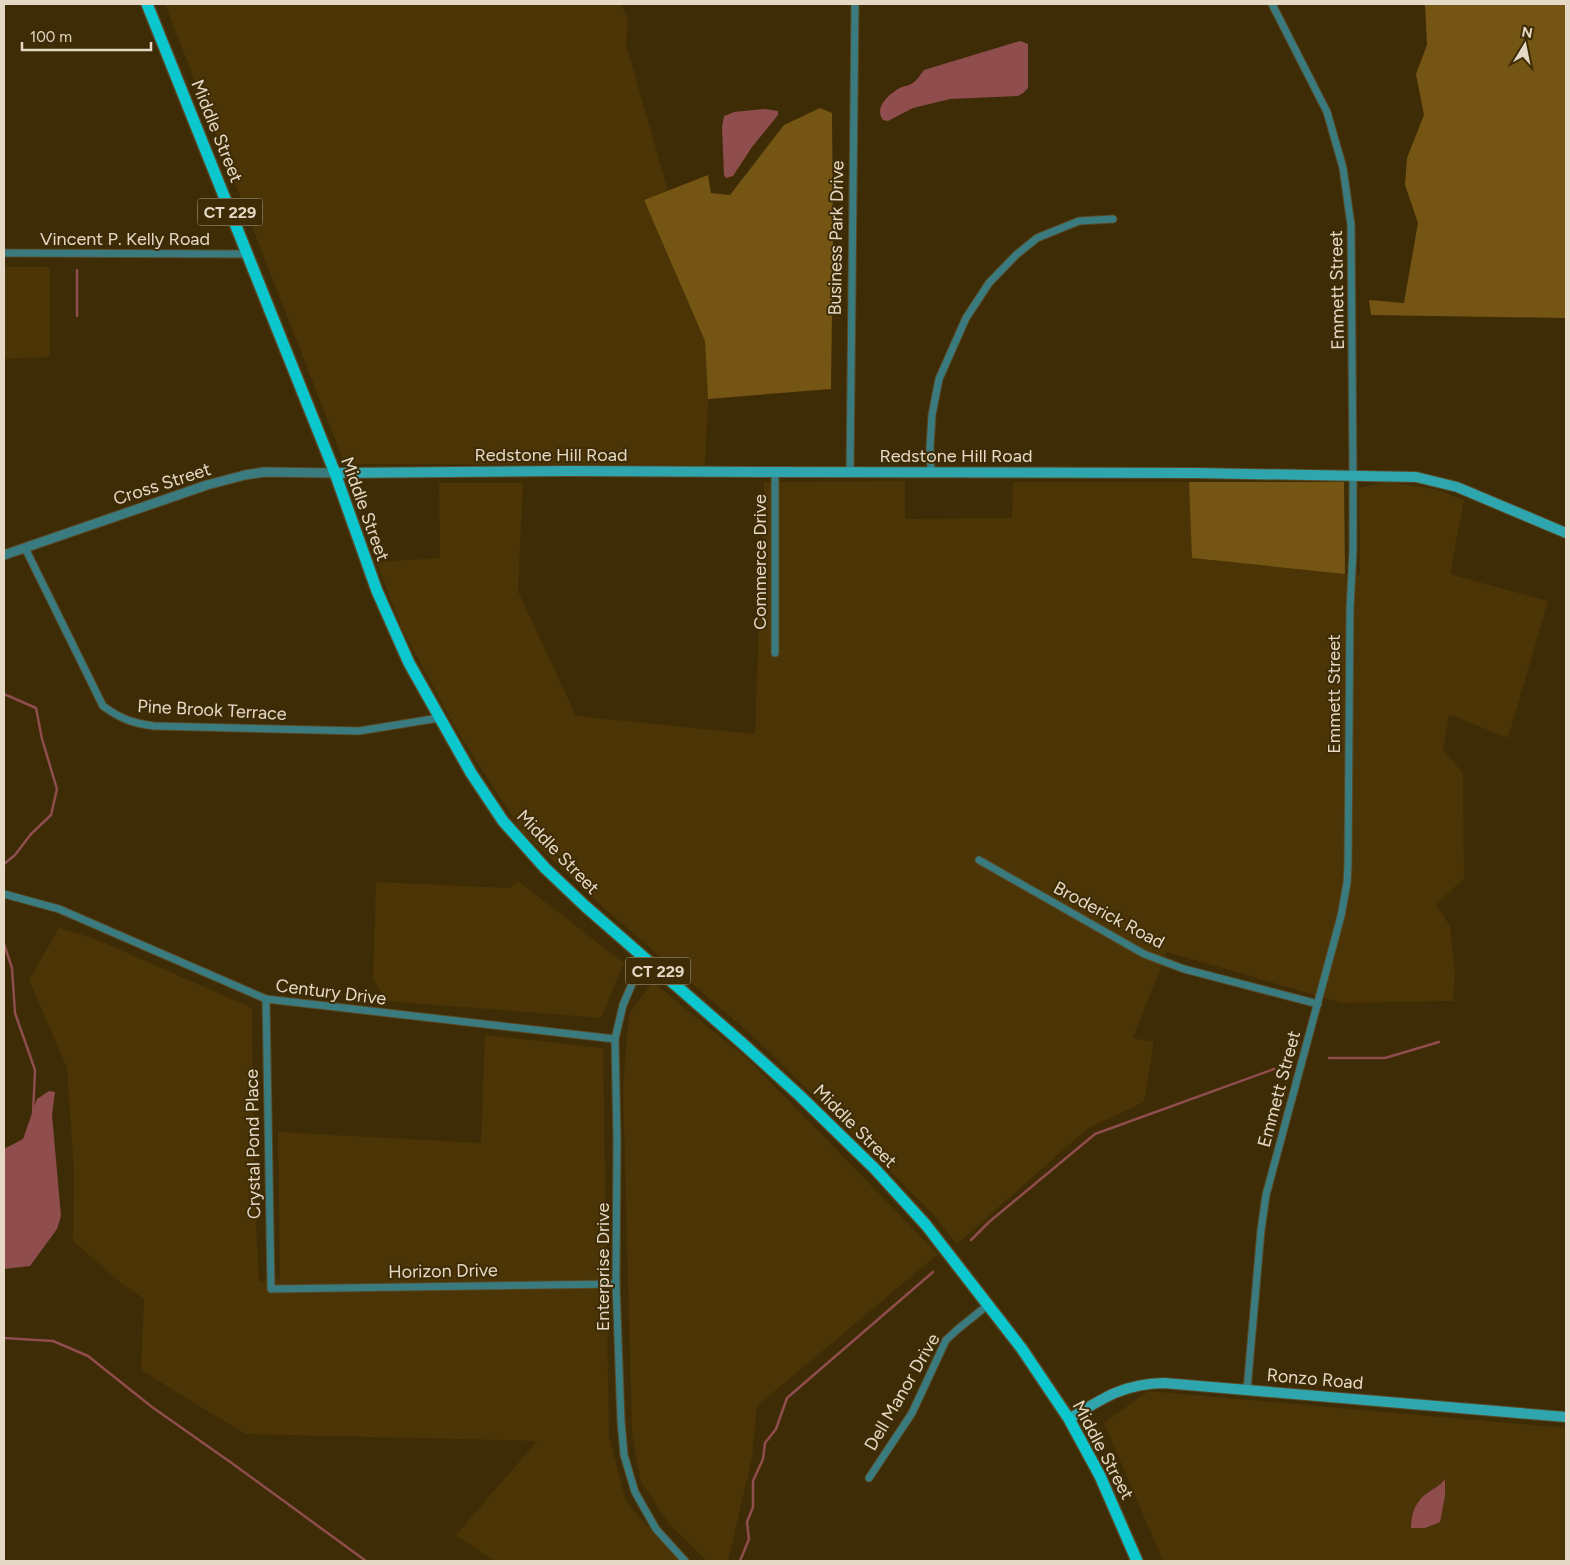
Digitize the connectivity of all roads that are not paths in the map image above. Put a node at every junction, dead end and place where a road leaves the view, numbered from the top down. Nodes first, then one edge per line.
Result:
1 (147, 4) edge
2 (855, 4) edge
3 (1272, 4) edge
4 (1113, 219) dead end
5 (4, 254) edge
6 (247, 254) junction
7 (776, 472) junction
8 (850, 472) junction
9 (335, 473) junction
10 (931, 473) junction
11 (1353, 474) junction
12 (1566, 533) edge
13 (25, 548) junction
14 (4, 555) edge
15 (775, 653) dead end
16 (439, 718) junction
17 (979, 860) dead end
18 (4, 894) edge
19 (648, 962) junction
20 (266, 999) junction
21 (1318, 1004) junction
22 (615, 1039) junction
23 (616, 1284) junction
24 (271, 1290) joint
25 (989, 1304) junction
26 (1247, 1390) junction
27 (1566, 1417) edge
28 (1069, 1419) junction
29 (869, 1478) dead end
30 (685, 1561) edge
31 (1137, 1561) edge

1 - 6 main road, Middle Street / CT 229
2 - 8 street, Business Park Drive
3 - 11 street, Emmett Street
4 - 10 street
5 - 6 street, Vincent P. Kelly Road
6 - 9 main road, Middle Street / CT 229
7 - 8 main road, Redstone Hill Road
7 - 9 main road, Redstone Hill Road
7 - 15 street, Commerce Drive
8 - 10 main road, Redstone Hill Road
9 - 13 street, Cross Street
9 - 16 main road, Middle Street / CT 229
10 - 11 main road, Redstone Hill Road
11 - 12 main road, Redstone Hill Road
11 - 21 street, Emmett Street
13 - 14 street, Cross Street
13 - 16 street, Pine Brook Terrace
16 - 19 main road, Middle Street / CT 229
17 - 21 street, Broderick Road
18 - 20 street, Century Drive
19 - 22 street, Enterprise Drive
19 - 25 main road, Middle Street / CT 229
20 - 22 street, Century Drive
20 - 24 street, Crystal Pond Place
21 - 26 street, Emmett Street
22 - 23 street, Enterprise Drive
23 - 24 street, Horizon Drive
23 - 30 street, Enterprise Drive
25 - 28 main road, Middle Street / CT 229
25 - 29 street, Dell Manor Drive
26 - 27 main road, Ronzo Road
26 - 28 main road, Ronzo Road
28 - 31 main road, Middle Street / CT 229

